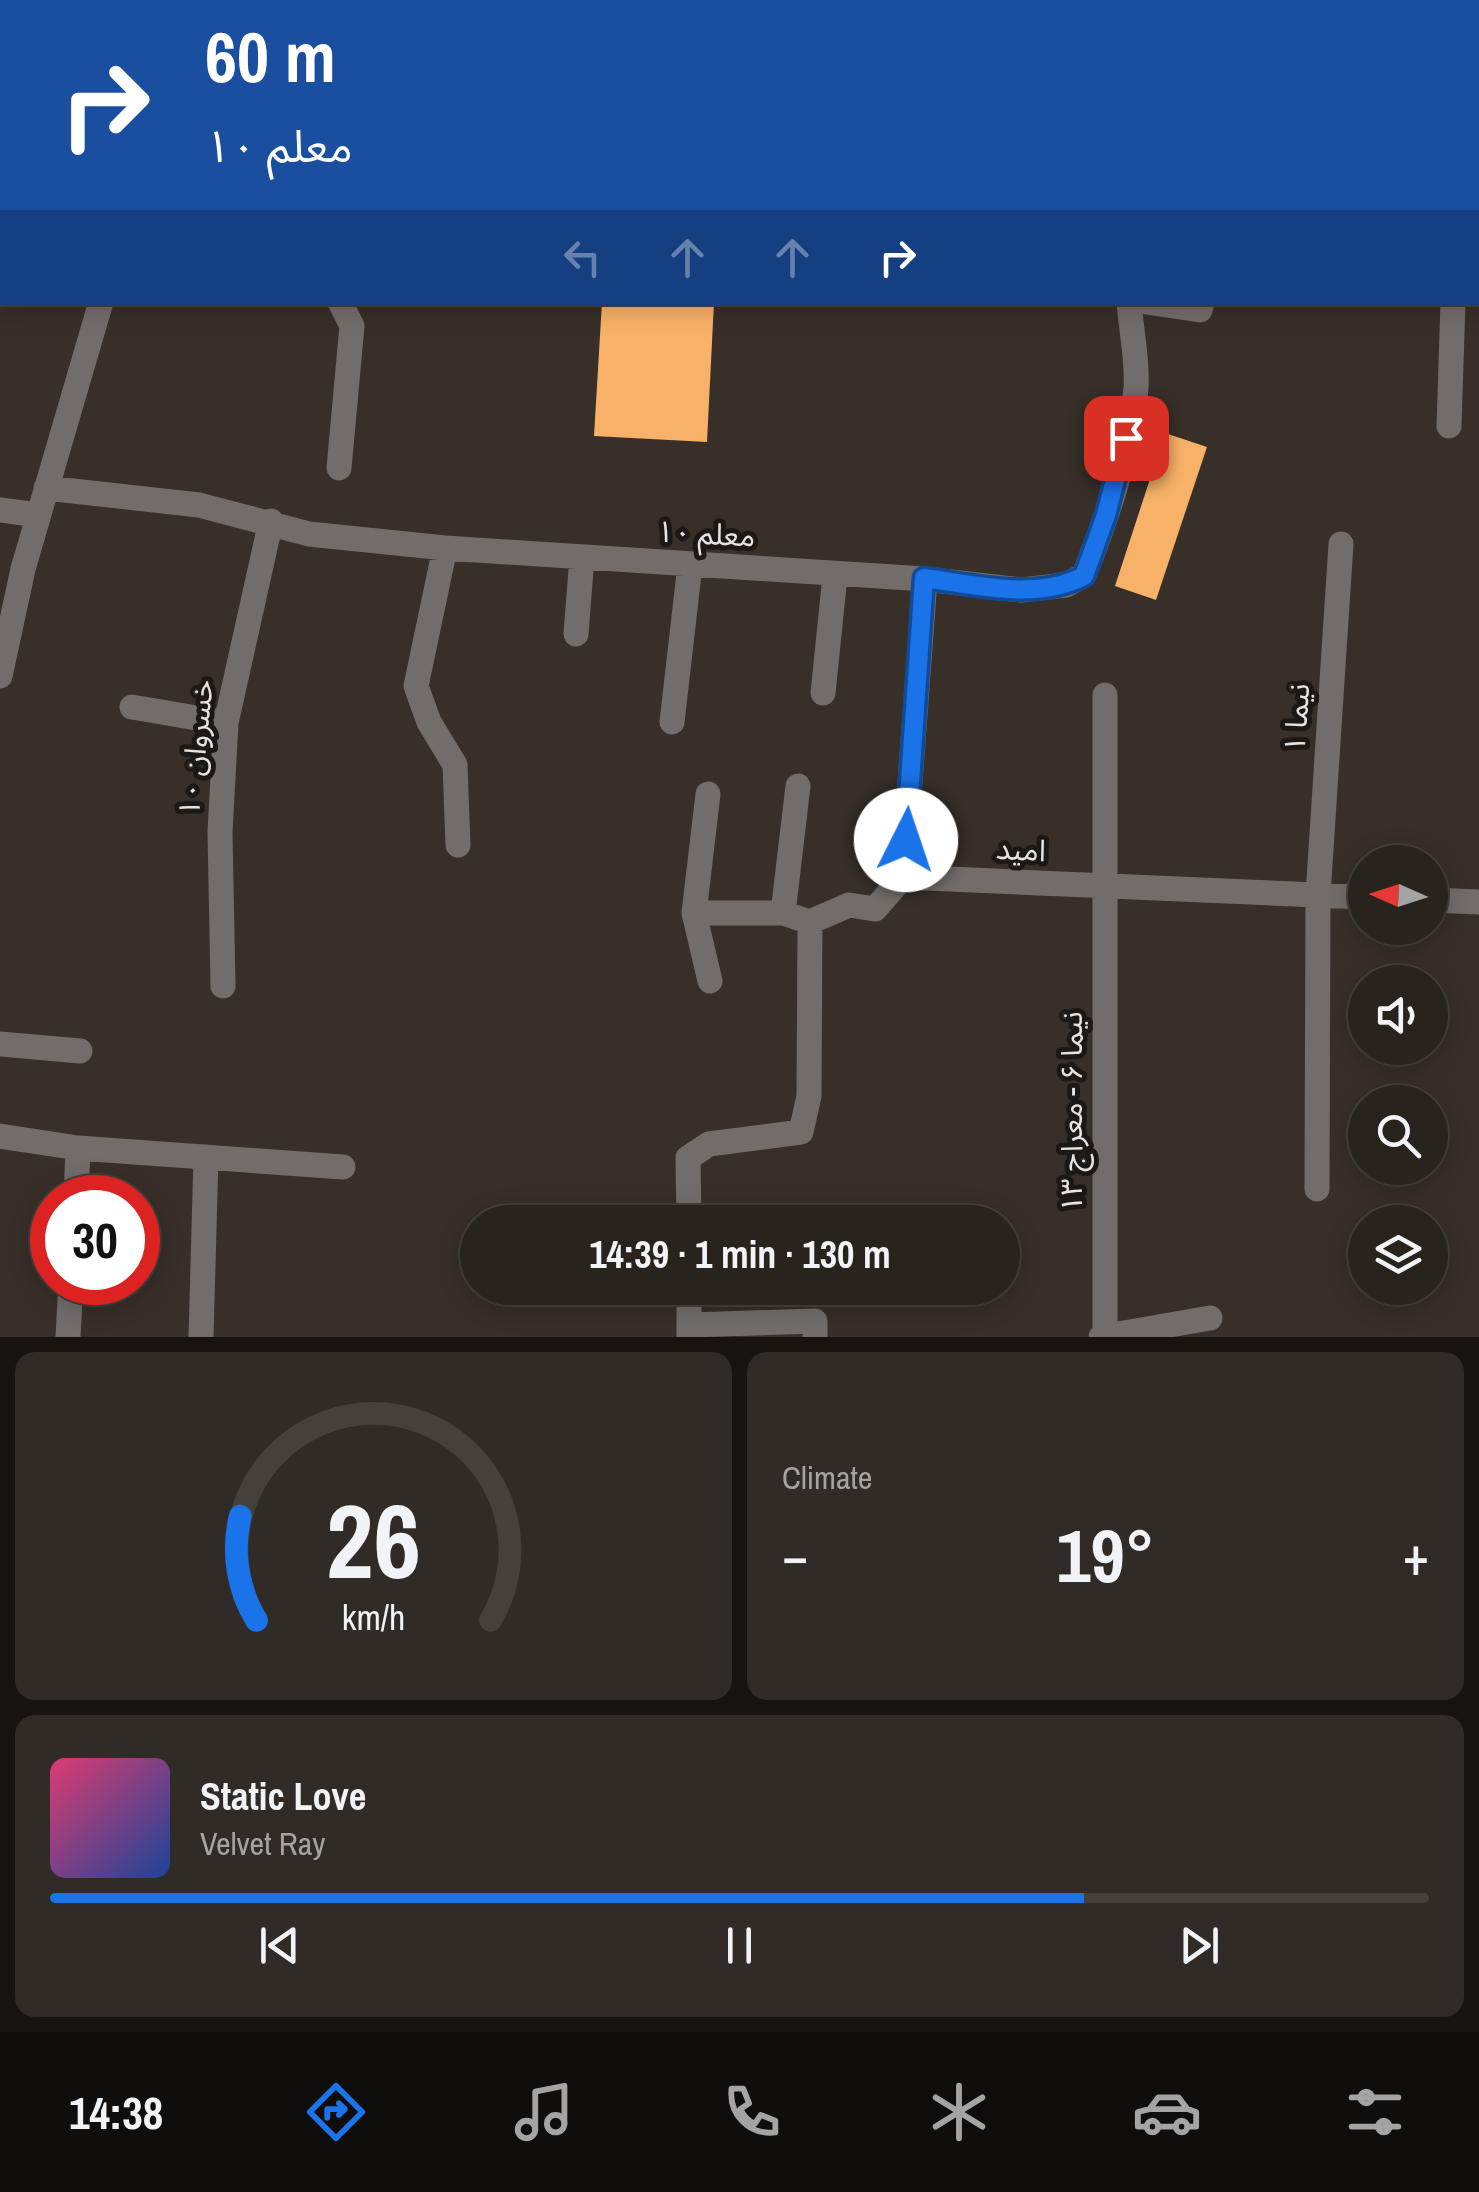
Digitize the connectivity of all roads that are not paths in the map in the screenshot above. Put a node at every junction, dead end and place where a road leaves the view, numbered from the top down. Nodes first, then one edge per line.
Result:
1 (100, 305) edge
2 (342, 305) edge
3 (1129, 305) edge
4 (1166, 305) edge
5 (1201, 305) edge
6 (1453, 305) edge
7 (1449, 426) dead end
8 (340, 468) dead end
9 (46, 488) junction
10 (0, 510) edge
11 (38, 514) junction
12 (271, 520) junction
13 (1340, 544) dead end
14 (445, 548) junction
15 (582, 557) junction
16 (690, 565) junction
17 (835, 576) junction
18 (924, 578) junction
19 (576, 634) dead end
20 (0, 676) edge
21 (822, 693) dead end
22 (1105, 694) dead end
23 (132, 707) dead end
24 (226, 722) junction
25 (672, 722) dead end
26 (798, 786) dead end
27 (708, 794) dead end
28 (458, 844) dead end
29 (903, 877) junction
30 (1105, 886) junction
31 (1318, 895) junction
32 (1348, 897) edge
33 (1448, 901) edge
34 (1479, 902) edge
35 (783, 913) junction
36 (694, 914) junction
37 (810, 922) junction
38 (710, 982) dead end
39 (223, 986) dead end
40 (0, 1044) edge
41 (80, 1051) dead end
42 (0, 1136) edge
43 (78, 1148) junction
44 (206, 1157) junction
45 (343, 1166) dead end
46 (77, 1175) edge
47 (1318, 1188) dead end
48 (688, 1205) edge
49 (70, 1305) edge
50 (689, 1305) edge
51 (1210, 1318) dead end
52 (689, 1331) edge
53 (68, 1337) edge
54 (201, 1337) edge
55 (815, 1337) edge
56 (1103, 1337) edge

1 - 9 street
2 - 8 street
3 - 18 street, معلم ۱۰
4 - 5 street
6 - 7 street
9 - 11 street
9 - 12 street, معلم ۱۰
10 - 11 street
11 - 20 street
12 - 14 street, معلم ۱۰
12 - 24 street, خسروان ۱۰
13 - 31 street, نیما ۱
14 - 15 street, معلم ۱۰
14 - 28 street
15 - 16 street, معلم ۱۰
15 - 19 street
16 - 17 street, معلم ۱۰
16 - 25 street
17 - 18 street, معلم ۱۰
17 - 21 street
18 - 29 street
22 - 30 street, نیما ۶ - معراج ۱۳
23 - 24 street
24 - 39 street, خسروان ۱۰
26 - 35 street
27 - 36 street
29 - 30 street, امید
29 - 37 street
30 - 31 street, امید
30 - 56 street, نیما ۶ - معراج ۱۳
31 - 32 street, امید
31 - 47 street, نیما ۱
33 - 34 street
35 - 36 street
35 - 37 street
36 - 38 street
37 - 48 street
40 - 41 street
42 - 43 street
43 - 44 street
43 - 46 street
44 - 45 street
44 - 54 street
49 - 53 street
50 - 52 street
51 - 56 street
52 - 55 street

